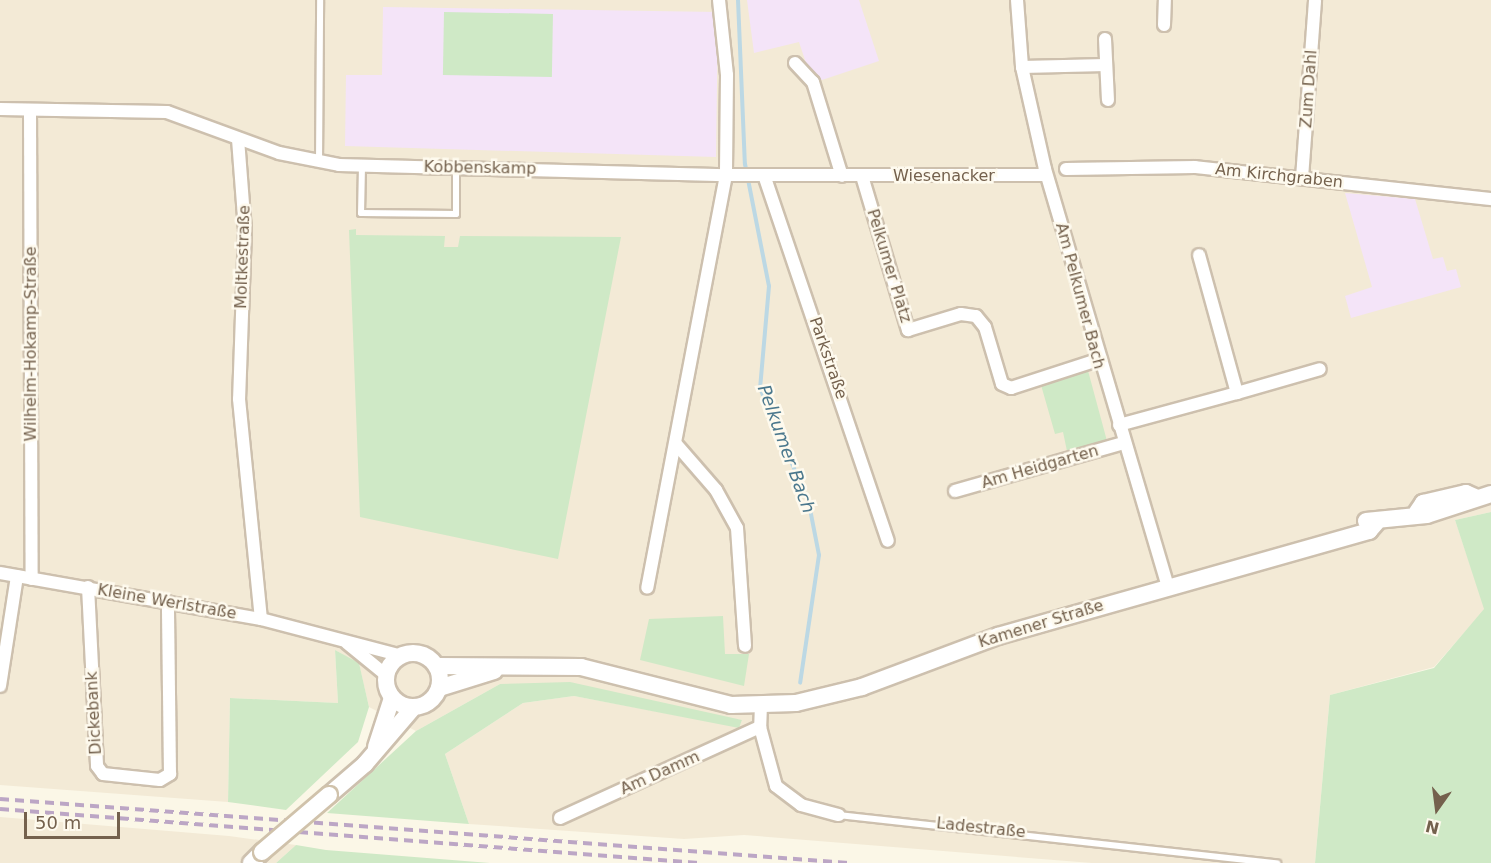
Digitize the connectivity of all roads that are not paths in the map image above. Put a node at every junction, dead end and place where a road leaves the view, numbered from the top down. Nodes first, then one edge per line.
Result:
1 (320, 0) edge
2 (719, 0) edge
3 (1017, 0) edge
4 (1165, 0) edge
5 (1315, 0) edge
6 (1164, 25) dead end
7 (1106, 39) dead end
8 (795, 63) dead end
9 (1106, 65) junction
10 (1022, 67) junction
11 (1108, 100) dead end
12 (0, 110) edge
13 (30, 110) junction
14 (238, 139) junction
15 (319, 163) junction
16 (362, 166) junction
17 (456, 168) junction
18 (1065, 169) dead end
19 (726, 174) junction
20 (760, 175) junction
21 (1046, 175) junction
22 (842, 176) junction
23 (862, 176) junction
24 (1302, 178) junction
25 (1491, 199) edge
26 (1199, 255) dead end
27 (1097, 360) junction
28 (1320, 369) dead end
29 (1237, 393) junction
30 (1119, 425) junction
31 (1124, 443) junction
32 (676, 444) junction
33 (955, 491) dead end
34 (1483, 496) edge
35 (888, 541) dead end
36 (0, 573) edge
37 (17, 576) junction
38 (32, 579) junction
39 (1168, 586) junction
40 (87, 587) junction
41 (647, 588) dead end
42 (168, 602) junction
43 (261, 619) junction
44 (333, 634) junction
45 (746, 646) dead end
46 (402, 656) junction
47 (512, 665) junction
48 (436, 666) junction
49 (386, 675) junction
50 (0, 686) edge
51 (440, 688) junction
52 (392, 698) junction
53 (760, 704) junction
54 (413, 708) junction
55 (760, 727) junction
56 (374, 754) junction
57 (839, 815) joint
58 (560, 818) dead end
59 (256, 857) edge
60 (1277, 863) edge

1 - 15 lane
2 - 19 street
3 - 10 street, Am Pelkumer Bach
4 - 6 street
5 - 24 street, Zum Dahl
7 - 9 street
8 - 22 street
9 - 10 street
9 - 11 street
10 - 21 street, Am Pelkumer Bach
12 - 13 street
13 - 14 street
13 - 38 street, Wilhelm-Hokamp-Straße
14 - 15 street, Kobbenskamp
14 - 43 street, Moltkestraße
15 - 16 street, Kobbenskamp
16 - 17 street, Kobbenskamp
16 - 17 lane
17 - 19 street, Kobbenskamp
18 - 24 street, Am Kirchgraben
19 - 20 street, Wiesenacker
19 - 32 street
20 - 22 street, Wiesenacker
20 - 35 street, Parkstraße
21 - 23 street, Wiesenacker
21 - 27 street, Am Pelkumer Bach
22 - 23 street, Wiesenacker
23 - 27 street, Pelkumer Platz
24 - 25 street, Am Kirchgraben
26 - 29 street
27 - 30 street, Am Pelkumer Bach
28 - 29 street
29 - 30 street
30 - 31 street, Am Pelkumer Bach
31 - 33 street, Am Heidgarten
31 - 39 street, Am Pelkumer Bach
32 - 41 street
32 - 45 street
34 - 39 main road, Kamener Straße
36 - 37 street, Kleine Werlstraße
37 - 38 street, Kleine Werlstraße
37 - 50 street
38 - 40 street, Kleine Werlstraße
39 - 53 main road, Kamener Straße
40 - 42 street, Kleine Werlstraße
40 - 42 street, Dickebank
42 - 43 street, Kleine Werlstraße
43 - 44 street, Kleine Werlstraße
44 - 46 street, Kleine Werlstraße
44 - 49 street, Kleine Werlstraße
46 - 48 main road
46 - 49 main road
47 - 48 main road, Kamener Straße
47 - 51 main road, Kamener Straße
47 - 53 main road, Kamener Straße
48 - 51 main road
49 - 52 main road
51 - 54 main road
52 - 54 main road
52 - 56 main road
53 - 55 street, Ladestraße
54 - 56 main road
55 - 57 street, Ladestraße
55 - 58 street, Am Damm
56 - 59 main road, bridge
57 - 60 lane, Ladestraße

